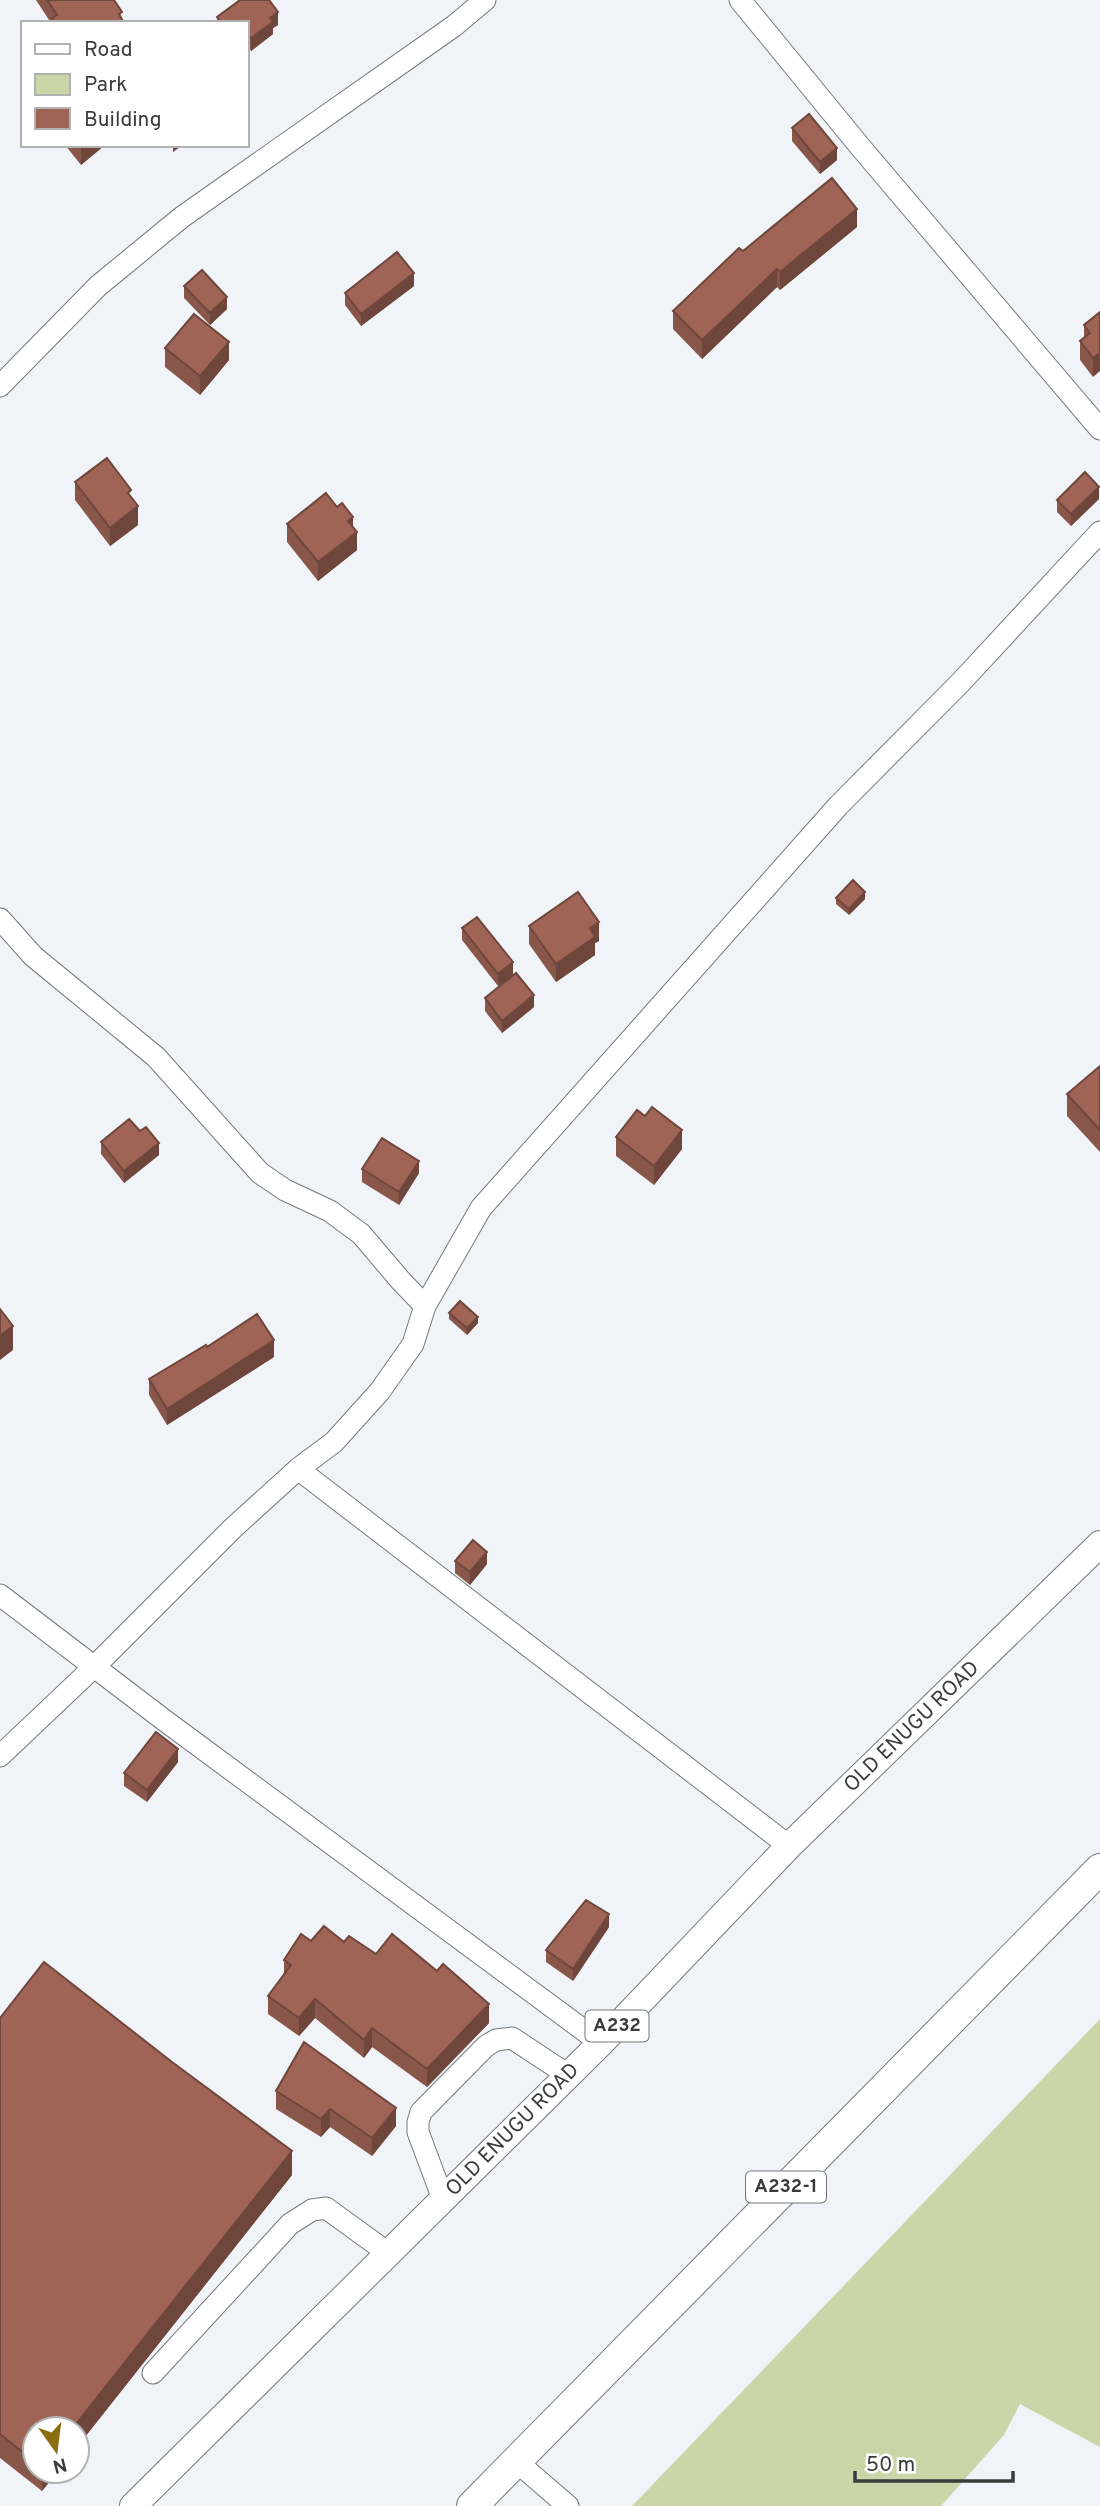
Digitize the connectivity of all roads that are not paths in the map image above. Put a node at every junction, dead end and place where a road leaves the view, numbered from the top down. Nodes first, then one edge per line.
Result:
1 (485, 0) edge
2 (740, 0) edge
3 (0, 386) edge
4 (1100, 429) edge
5 (1100, 532) edge
6 (0, 919) edge
7 (425, 1306) junction
8 (298, 1469) junction
9 (1100, 1544) edge
10 (0, 1595) edge
11 (95, 1666) junction
12 (0, 1756) edge
13 (789, 1846) junction
14 (1100, 1869) edge
15 (601, 2043) junction
16 (568, 2075) junction
17 (443, 2199) junction
18 (388, 2253) junction
19 (153, 2373) dead end
20 (517, 2462) junction
21 (132, 2506) edge
22 (472, 2506) edge
23 (568, 2506) edge

1 - 3 street
2 - 4 street
5 - 7 street
6 - 7 street
7 - 8 street
8 - 11 street
8 - 13 street
9 - 13 main road, OLD ENUGU ROAD / A232
10 - 11 street
11 - 12 street
11 - 15 street
13 - 15 main road, OLD ENUGU ROAD / A232
14 - 20 highway, A232-1
15 - 16 main road, OLD ENUGU ROAD / A232
16 - 17 main road, OLD ENUGU ROAD / A232
16 - 17 street
17 - 18 main road, OLD ENUGU ROAD / A232
18 - 19 street
18 - 21 main road, OLD ENUGU ROAD / A232
20 - 22 highway, A232-1
20 - 23 street

